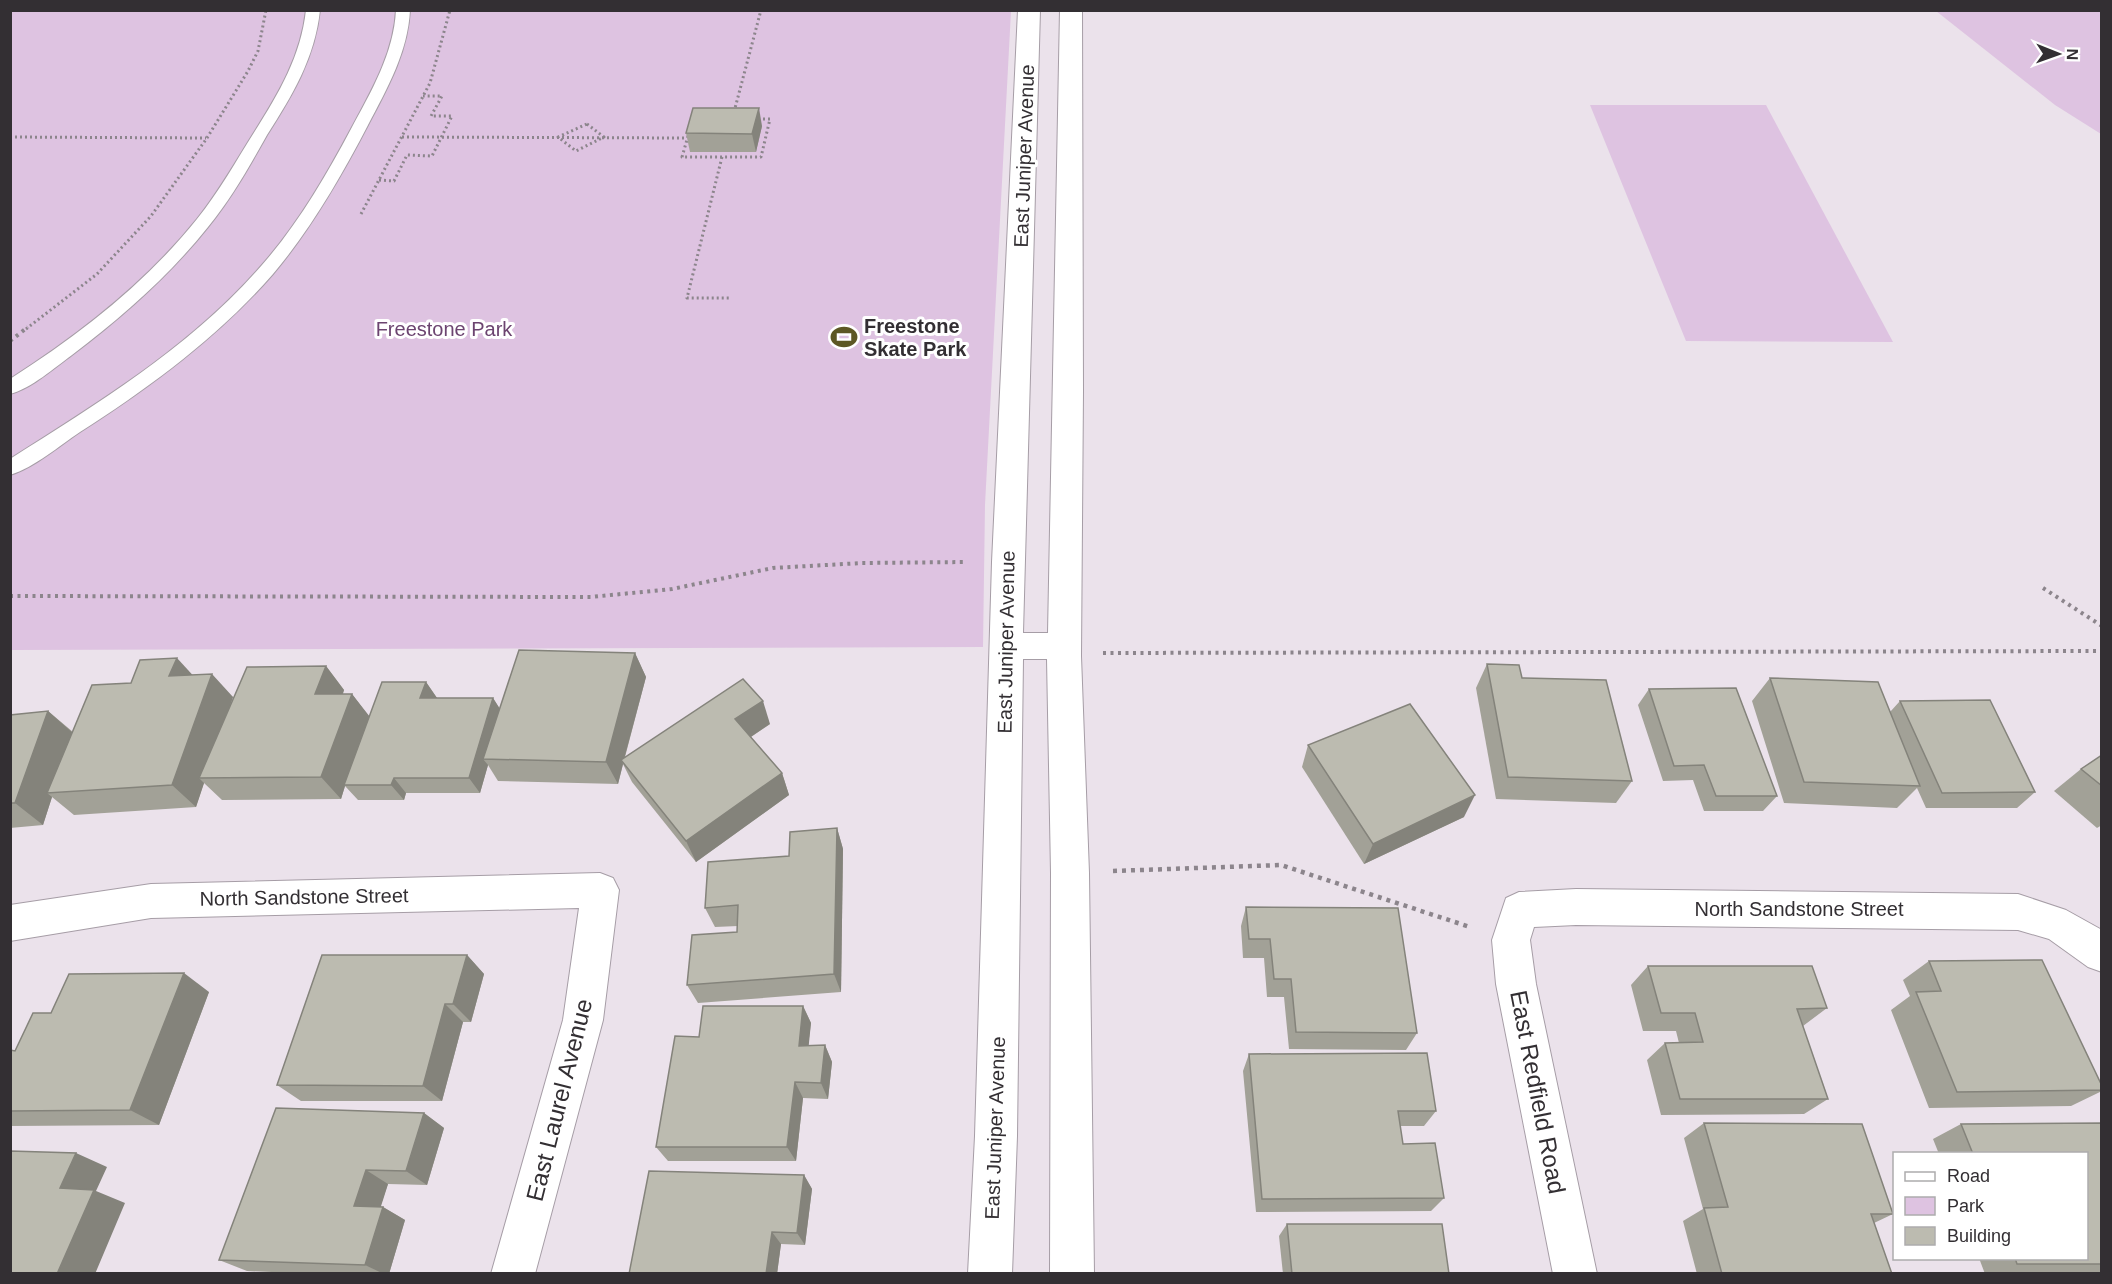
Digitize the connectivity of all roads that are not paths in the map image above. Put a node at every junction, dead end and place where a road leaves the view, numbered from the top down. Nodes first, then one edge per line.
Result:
1 (313, 10) edge
2 (403, 10) edge
3 (1029, 10) edge
4 (1071, 10) edge
5 (10, 388) edge
6 (10, 468) edge
7 (1006, 646) junction
8 (1064, 651) junction
9 (600, 890) joint
10 (10, 923) edge
11 (1515, 926) joint
12 (2089, 943) edge
13 (513, 1274) edge
14 (990, 1274) edge
15 (1072, 1274) edge
16 (1575, 1274) edge

1 - 5 lane
2 - 6 lane
3 - 7 street, East Juniper Avenue
4 - 8 street
7 - 8 street
7 - 14 street, East Juniper Avenue
8 - 15 street
9 - 10 street, North Sandstone Street
9 - 13 street, East Laurel Avenue
11 - 12 street, North Sandstone Street
11 - 16 street, East Redfield Road

